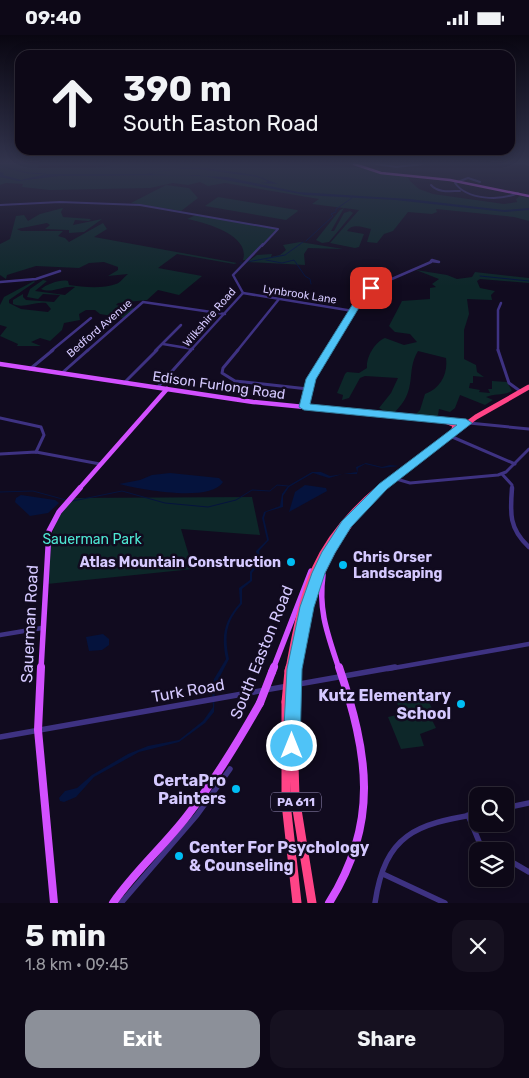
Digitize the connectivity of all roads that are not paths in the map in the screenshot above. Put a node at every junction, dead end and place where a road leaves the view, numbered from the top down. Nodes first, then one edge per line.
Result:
1 (131, 205) edge
2 (431, 262) dead end
3 (60, 271) dead end
4 (0, 282) edge
5 (244, 293) junction
6 (279, 299) junction
7 (501, 303) dead end
8 (353, 311) junction
9 (225, 314) junction
10 (91, 318) dead end
11 (181, 325) dead end
12 (163, 343) junction
13 (193, 349) junction
14 (0, 364) edge
15 (30, 369) junction
16 (62, 373) junction
17 (124, 383) junction
18 (529, 387) edge
19 (157, 388) junction
20 (167, 389) junction
21 (308, 389) junction
22 (520, 391) junction
23 (304, 407) junction
24 (0, 418) edge
25 (445, 421) junction
26 (466, 423) junction
27 (529, 429) edge
28 (451, 434) junction
29 (529, 449) edge
30 (36, 452) junction
31 (0, 454) edge
32 (100, 464) junction
33 (515, 464) junction
34 (505, 472) junction
35 (393, 478) junction
36 (383, 486) junction
37 (337, 539) junction
38 (529, 547) edge
39 (315, 564) junction
40 (42, 628) junction
41 (0, 635) edge
42 (529, 644) edge
43 (292, 670) junction
44 (341, 676) junction
45 (289, 701) junction
46 (38, 730) junction
47 (0, 737) edge
48 (230, 769) dead end
49 (529, 803) edge
50 (514, 806) edge
51 (468, 815) joint
52 (479, 842) edge
53 (514, 863) edge
54 (529, 872) edge
55 (383, 873) junction
56 (144, 877) joint
57 (54, 903) edge
58 (112, 903) edge
59 (121, 903) edge
60 (297, 903) edge
61 (312, 903) edge
62 (329, 903) edge
63 (375, 903) edge
64 (445, 903) edge

1 - 5 street, Wilkshire Road
2 - 8 street
3 - 4 street
5 - 6 street, Lynbrook Lane
5 - 9 street, Wilkshire Road
6 - 8 street, Lynbrook Lane
6 - 21 street
7 - 22 street
8 - 21 street
9 - 13 street, Wilkshire Road
9 - 16 street, Bedford Avenue
10 - 15 street
11 - 12 street
12 - 13 street
12 - 17 street
13 - 19 street, Wilkshire Road
14 - 15 main road, Edison Furlong Road
15 - 16 main road, Edison Furlong Road
16 - 17 main road, Edison Furlong Road
17 - 19 main road, Edison Furlong Road
18 - 22 highway, South Easton Road / PA 611
19 - 20 main road, Edison Furlong Road
20 - 23 main road, Edison Furlong Road
20 - 32 main road, Sauerman Road
21 - 23 street
22 - 26 highway, South Easton Road / PA 611
23 - 25 main road, Edison Furlong Road
24 - 30 street
25 - 26 main road, Edison Furlong Road
25 - 28 highway
26 - 27 street
26 - 28 highway, South Easton Road / PA 611
28 - 33 street
28 - 35 highway, South Easton Road / PA 611
29 - 33 street
30 - 31 street
30 - 32 street
32 - 40 main road, Sauerman Road
33 - 34 street
34 - 35 street
34 - 38 street
35 - 36 highway, South Easton Road / PA 611
36 - 37 highway, South Easton Road / PA 611
36 - 39 highway, South Easton Road / PA 611
37 - 43 highway, PA 611
37 - 44 main road, South Easton Road
39 - 43 highway, PA 611
39 - 58 main road, South Easton Road, bridge
40 - 41 street
40 - 46 main road, Sauerman Road
42 - 44 street, Turk Road
43 - 45 highway, PA 611, bridge
44 - 46 street, Turk Road
44 - 62 main road, South Easton Road
45 - 60 highway, PA 611
45 - 61 highway, PA 611
46 - 47 street, Turk Road
46 - 57 main road, Sauerman Road
48 - 56 street
49 - 50 street
51 - 52 street
51 - 55 street
53 - 54 street
55 - 63 street
55 - 64 street
56 - 59 street

